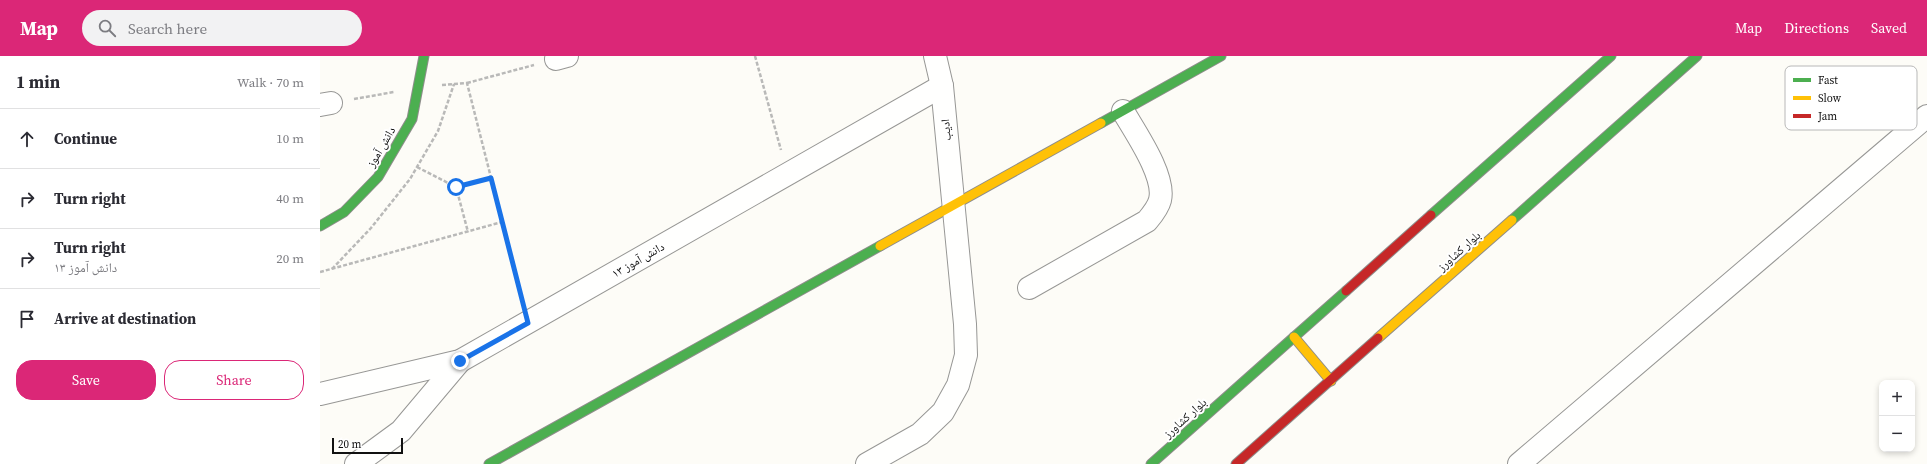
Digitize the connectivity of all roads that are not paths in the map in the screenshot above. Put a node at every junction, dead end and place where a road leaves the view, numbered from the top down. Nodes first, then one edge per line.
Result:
1 (424, 56) edge
2 (935, 56) edge
3 (1221, 56) edge
4 (1611, 56) edge
5 (1697, 56) edge
6 (1584, 68) dead end
7 (942, 86) junction
8 (1564, 98) junction
9 (1123, 111) junction
10 (1927, 116) edge
11 (1917, 125) edge
12 (1911, 130) edge
13 (954, 205) junction
14 (320, 226) edge
15 (1029, 288) dead end
16 (1294, 337) junction
17 (460, 361) junction
18 (1331, 381) junction
19 (320, 394) edge
20 (492, 463) edge
21 (356, 464) edge
22 (867, 464) edge
23 (1151, 464) edge
24 (1236, 464) edge
25 (1520, 464) edge

1 - 14 main road, دانش آموز
2 - 7 street, ادیب
3 - 9 main road
4 - 8 main road, بلوار کشاورز
5 - 18 main road, بلوار کشاورز
6 - 8 main road
7 - 13 street, ادیب
7 - 17 street, دانش آموز ۱۳
8 - 16 main road, بلوار کشاورز
9 - 13 main road
9 - 15 street
10 - 11 street
12 - 25 street
13 - 20 main road
13 - 22 street, ادیب
16 - 18 main road
16 - 23 main road, بلوار کشاورز
17 - 19 street, دانش آموز ۱۳
17 - 21 street
18 - 24 main road, بلوار کشاورز

